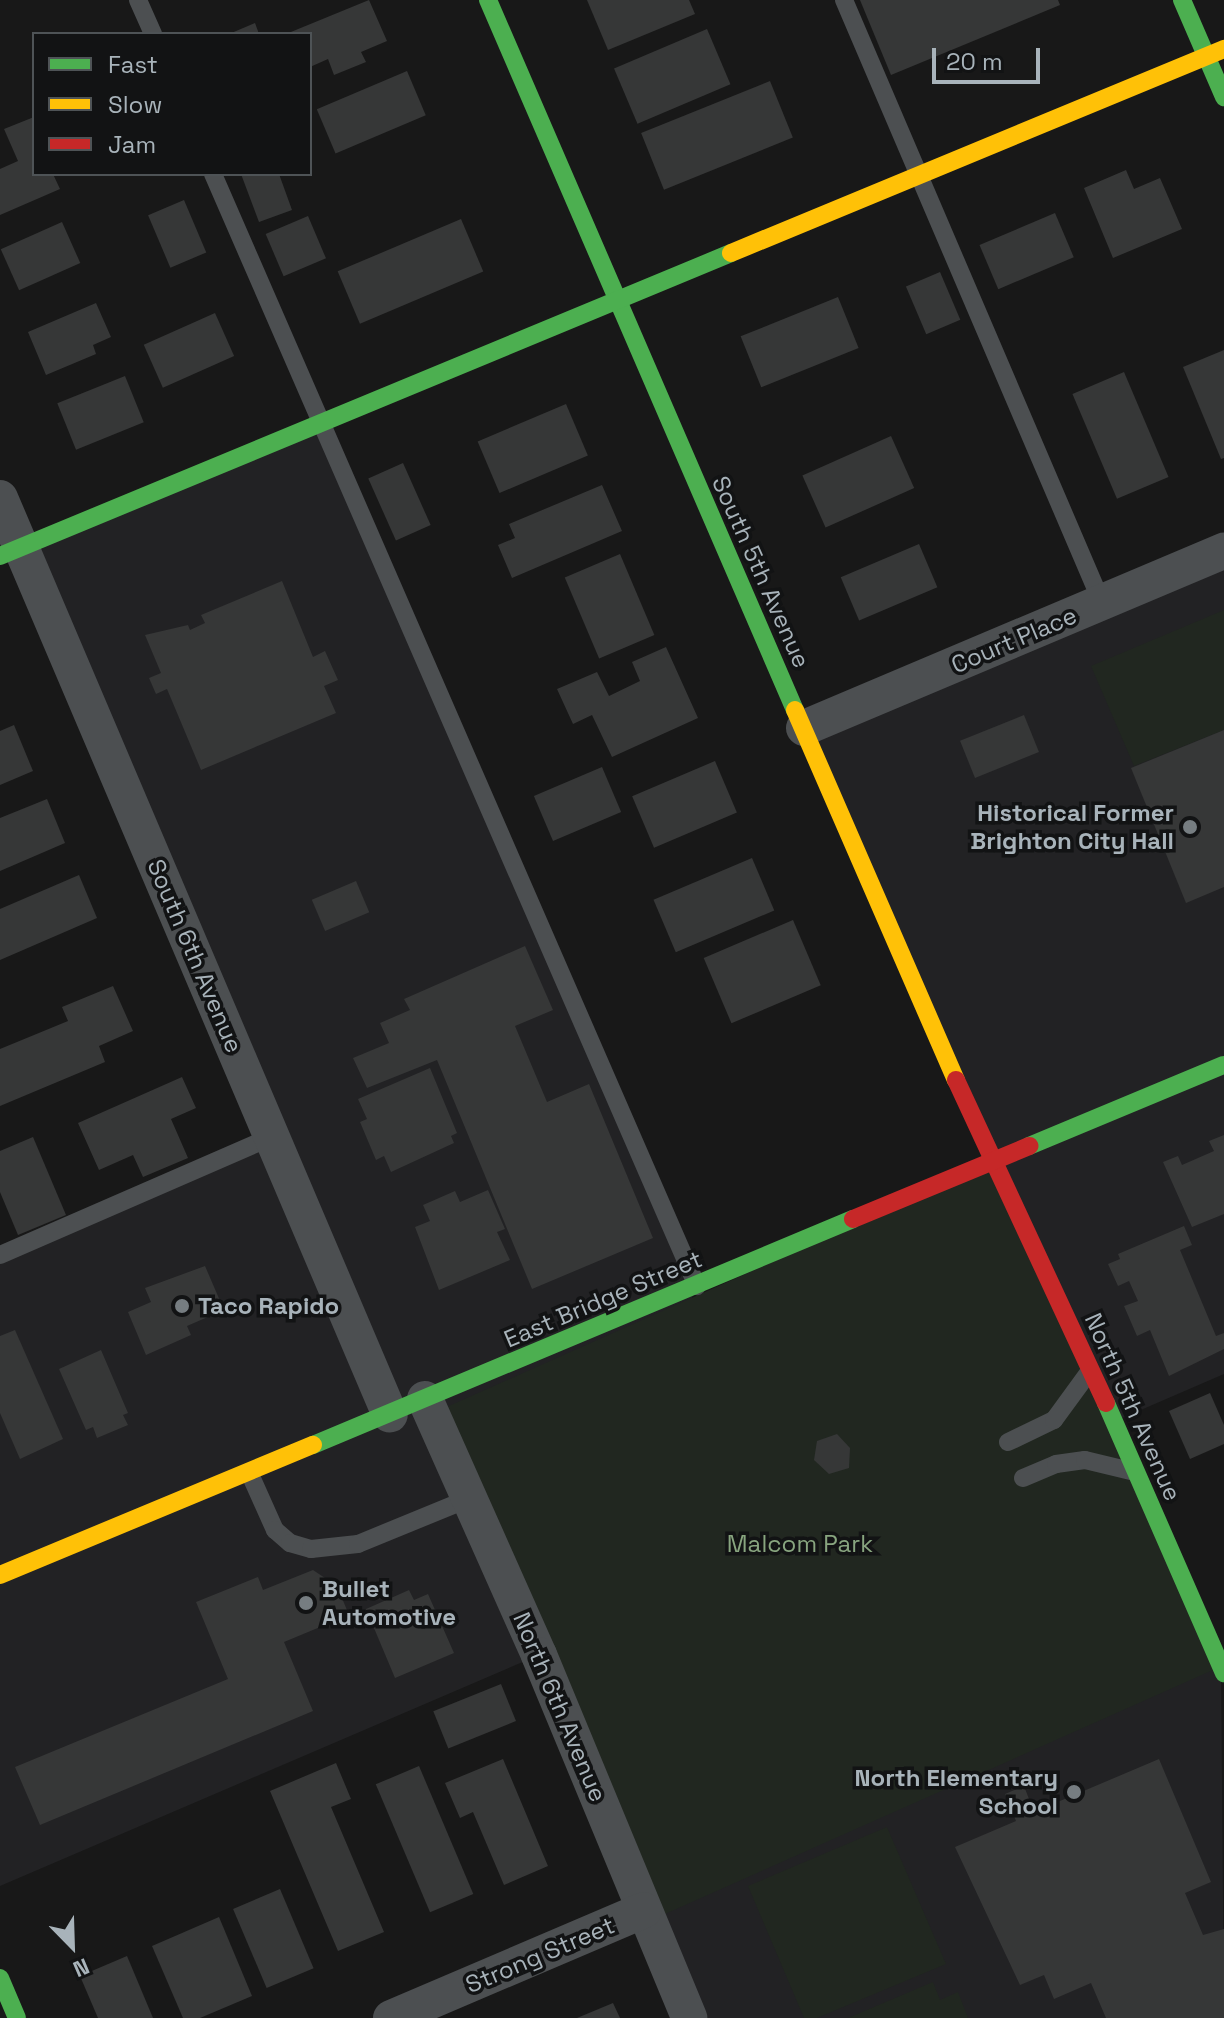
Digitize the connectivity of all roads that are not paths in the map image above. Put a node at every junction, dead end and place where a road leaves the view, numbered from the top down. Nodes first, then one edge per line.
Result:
1 (138, 0) edge
2 (488, 0) edge
3 (844, 0) edge
4 (1182, 0) edge
5 (152, 32) edge
6 (1215, 53) edge
7 (1224, 97) edge
8 (920, 175) junction
9 (214, 176) edge
10 (615, 300) junction
11 (320, 421) junction
12 (0, 498) edge
13 (1224, 551) edge
14 (11, 552) edge
15 (1102, 603) junction
16 (804, 728) junction
17 (1224, 1065) edge
18 (272, 1137) junction
19 (997, 1162) junction
20 (0, 1255) edge
21 (697, 1286) junction
22 (1091, 1370) junction
23 (425, 1399) junction
24 (390, 1415) junction
25 (1008, 1442) dead end
26 (249, 1472) junction
27 (1135, 1472) junction
28 (1023, 1478) dead end
29 (470, 1498) junction
30 (0, 1575) edge
31 (1223, 1668) edge
32 (644, 1910) junction
33 (0, 1978) edge
34 (17, 2018) edge
35 (391, 2018) edge
36 (689, 2018) edge

1 - 5 lane
2 - 10 street, South 5th Avenue
3 - 8 lane
4 - 6 street
6 - 7 street
6 - 8 street
8 - 10 street
8 - 15 lane
9 - 11 lane
10 - 11 street
10 - 16 street, South 5th Avenue
11 - 14 street
11 - 21 lane
12 - 14 street, South 6th Avenue
13 - 15 street, Court Place
14 - 18 street, South 6th Avenue
15 - 16 street, Court Place
16 - 19 street, South 5th Avenue
17 - 19 street, East Bridge Street
18 - 20 lane
18 - 24 street, South 6th Avenue
19 - 21 street, East Bridge Street
19 - 22 street, North 5th Avenue
21 - 23 street, East Bridge Street
22 - 25 lane
22 - 27 street, North 5th Avenue
23 - 24 street, East Bridge Street
23 - 29 street, North 6th Avenue
24 - 26 street, East Bridge Street
26 - 29 lane
26 - 30 street, East Bridge Street
27 - 28 lane
27 - 31 street, North 5th Avenue
29 - 32 street, North 6th Avenue
32 - 35 street, Strong Street
32 - 36 street, North 6th Avenue
33 - 34 street

